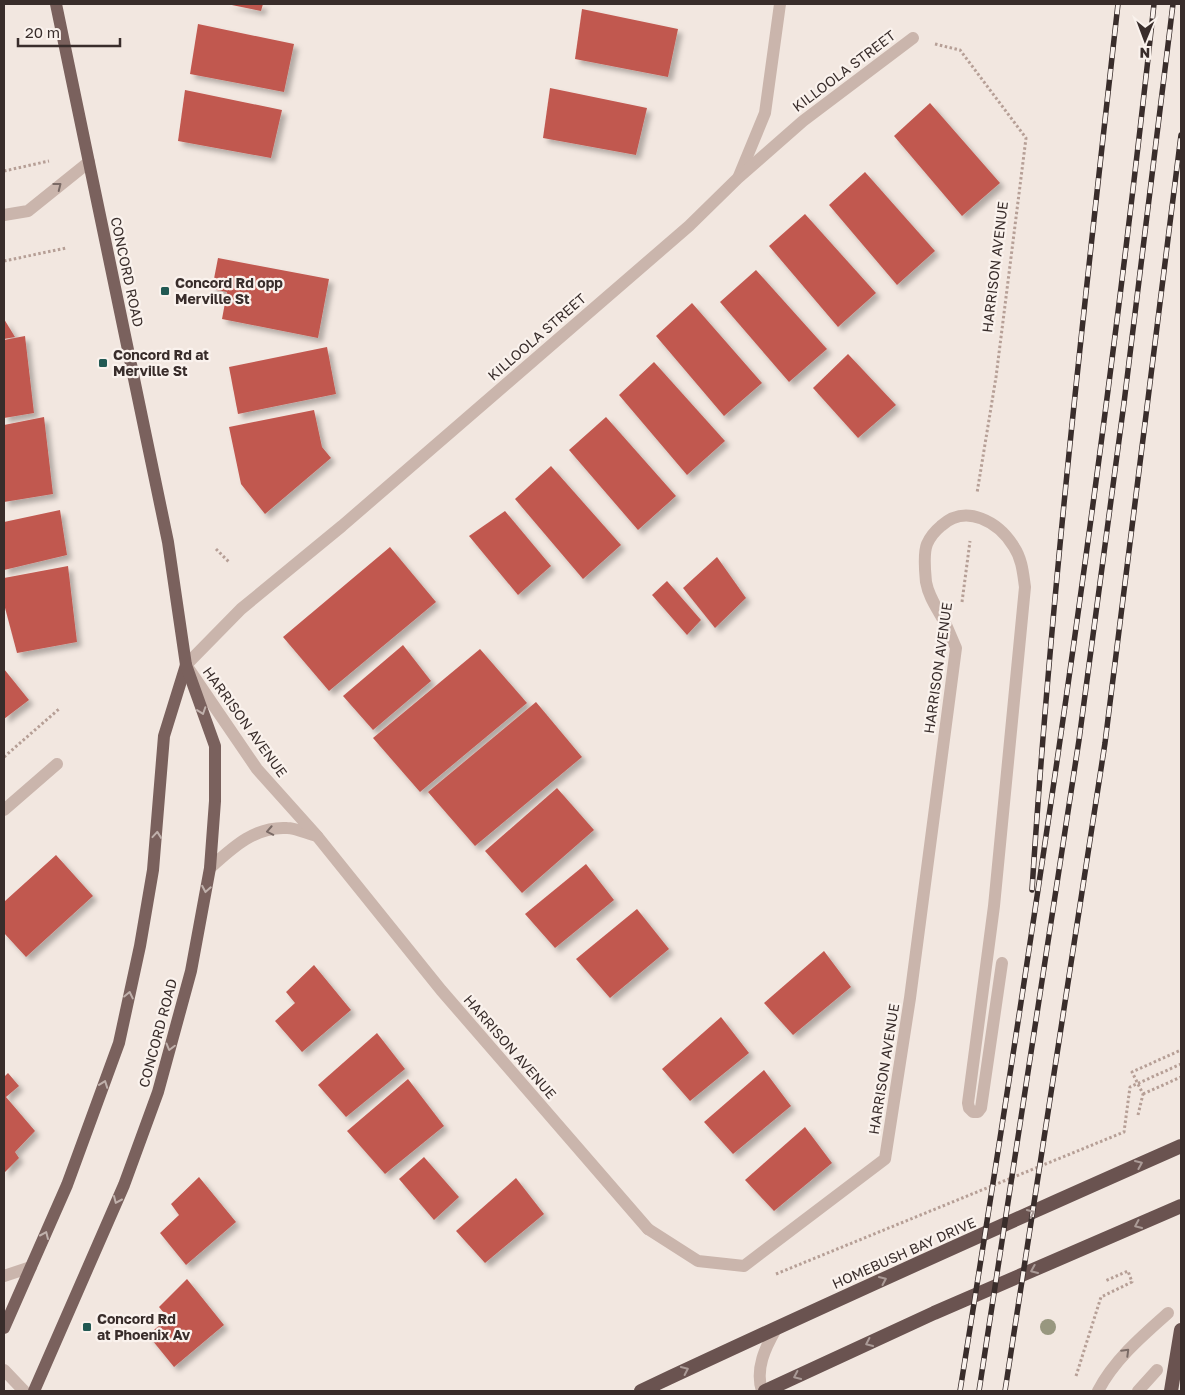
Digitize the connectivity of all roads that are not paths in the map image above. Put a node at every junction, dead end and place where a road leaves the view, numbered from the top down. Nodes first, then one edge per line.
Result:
1 (56, 4) edge
2 (780, 4) edge
3 (913, 38) road end
4 (89, 162) junction
5 (738, 178) junction
6 (4, 216) edge
7 (186, 665) junction
8 (57, 764) dead end
9 (4, 810) edge
10 (317, 836) junction
11 (210, 868) junction
12 (1002, 963) dead end
13 (1179, 1146) edge
14 (1181, 1206) edge
15 (30, 1267) junction
16 (4, 1276) edge
17 (1168, 1313) dead end
18 (4, 1328) edge
19 (776, 1329) junction
20 (1181, 1330) edge
21 (4, 1370) edge
22 (1157, 1370) dead end
23 (24, 1391) edge
24 (34, 1391) edge
25 (641, 1391) edge
26 (763, 1391) edge
27 (1098, 1391) edge
28 (1138, 1391) edge
29 (1171, 1391) edge

1 - 4 main road, CONCORD ROAD
2 - 5 street
3 - 5 street, KILLOOLA STREET
6 -> 4 street
4 - 7 main road, CONCORD ROAD
5 - 7 street, KILLOOLA STREET
7 - 10 street, HARRISON AVENUE
7 -> 11 main road, CONCORD ROAD
15 -> 7 main road, CONCORD ROAD
8 - 9 street
10 -> 11 street
10 - 12 street, HARRISON AVENUE
11 -> 24 main road, CONCORD ROAD
19 -> 13 highway, HOMEBUSH BAY DRIVE
14 -> 26 highway
15 - 16 street
15 - 18 main road, CONCORD ROAD
27 -> 17 street
25 -> 19 highway, HOMEBUSH BAY DRIVE
19 - 26 street
20 - 29 highway
21 - 23 street
22 - 28 street

